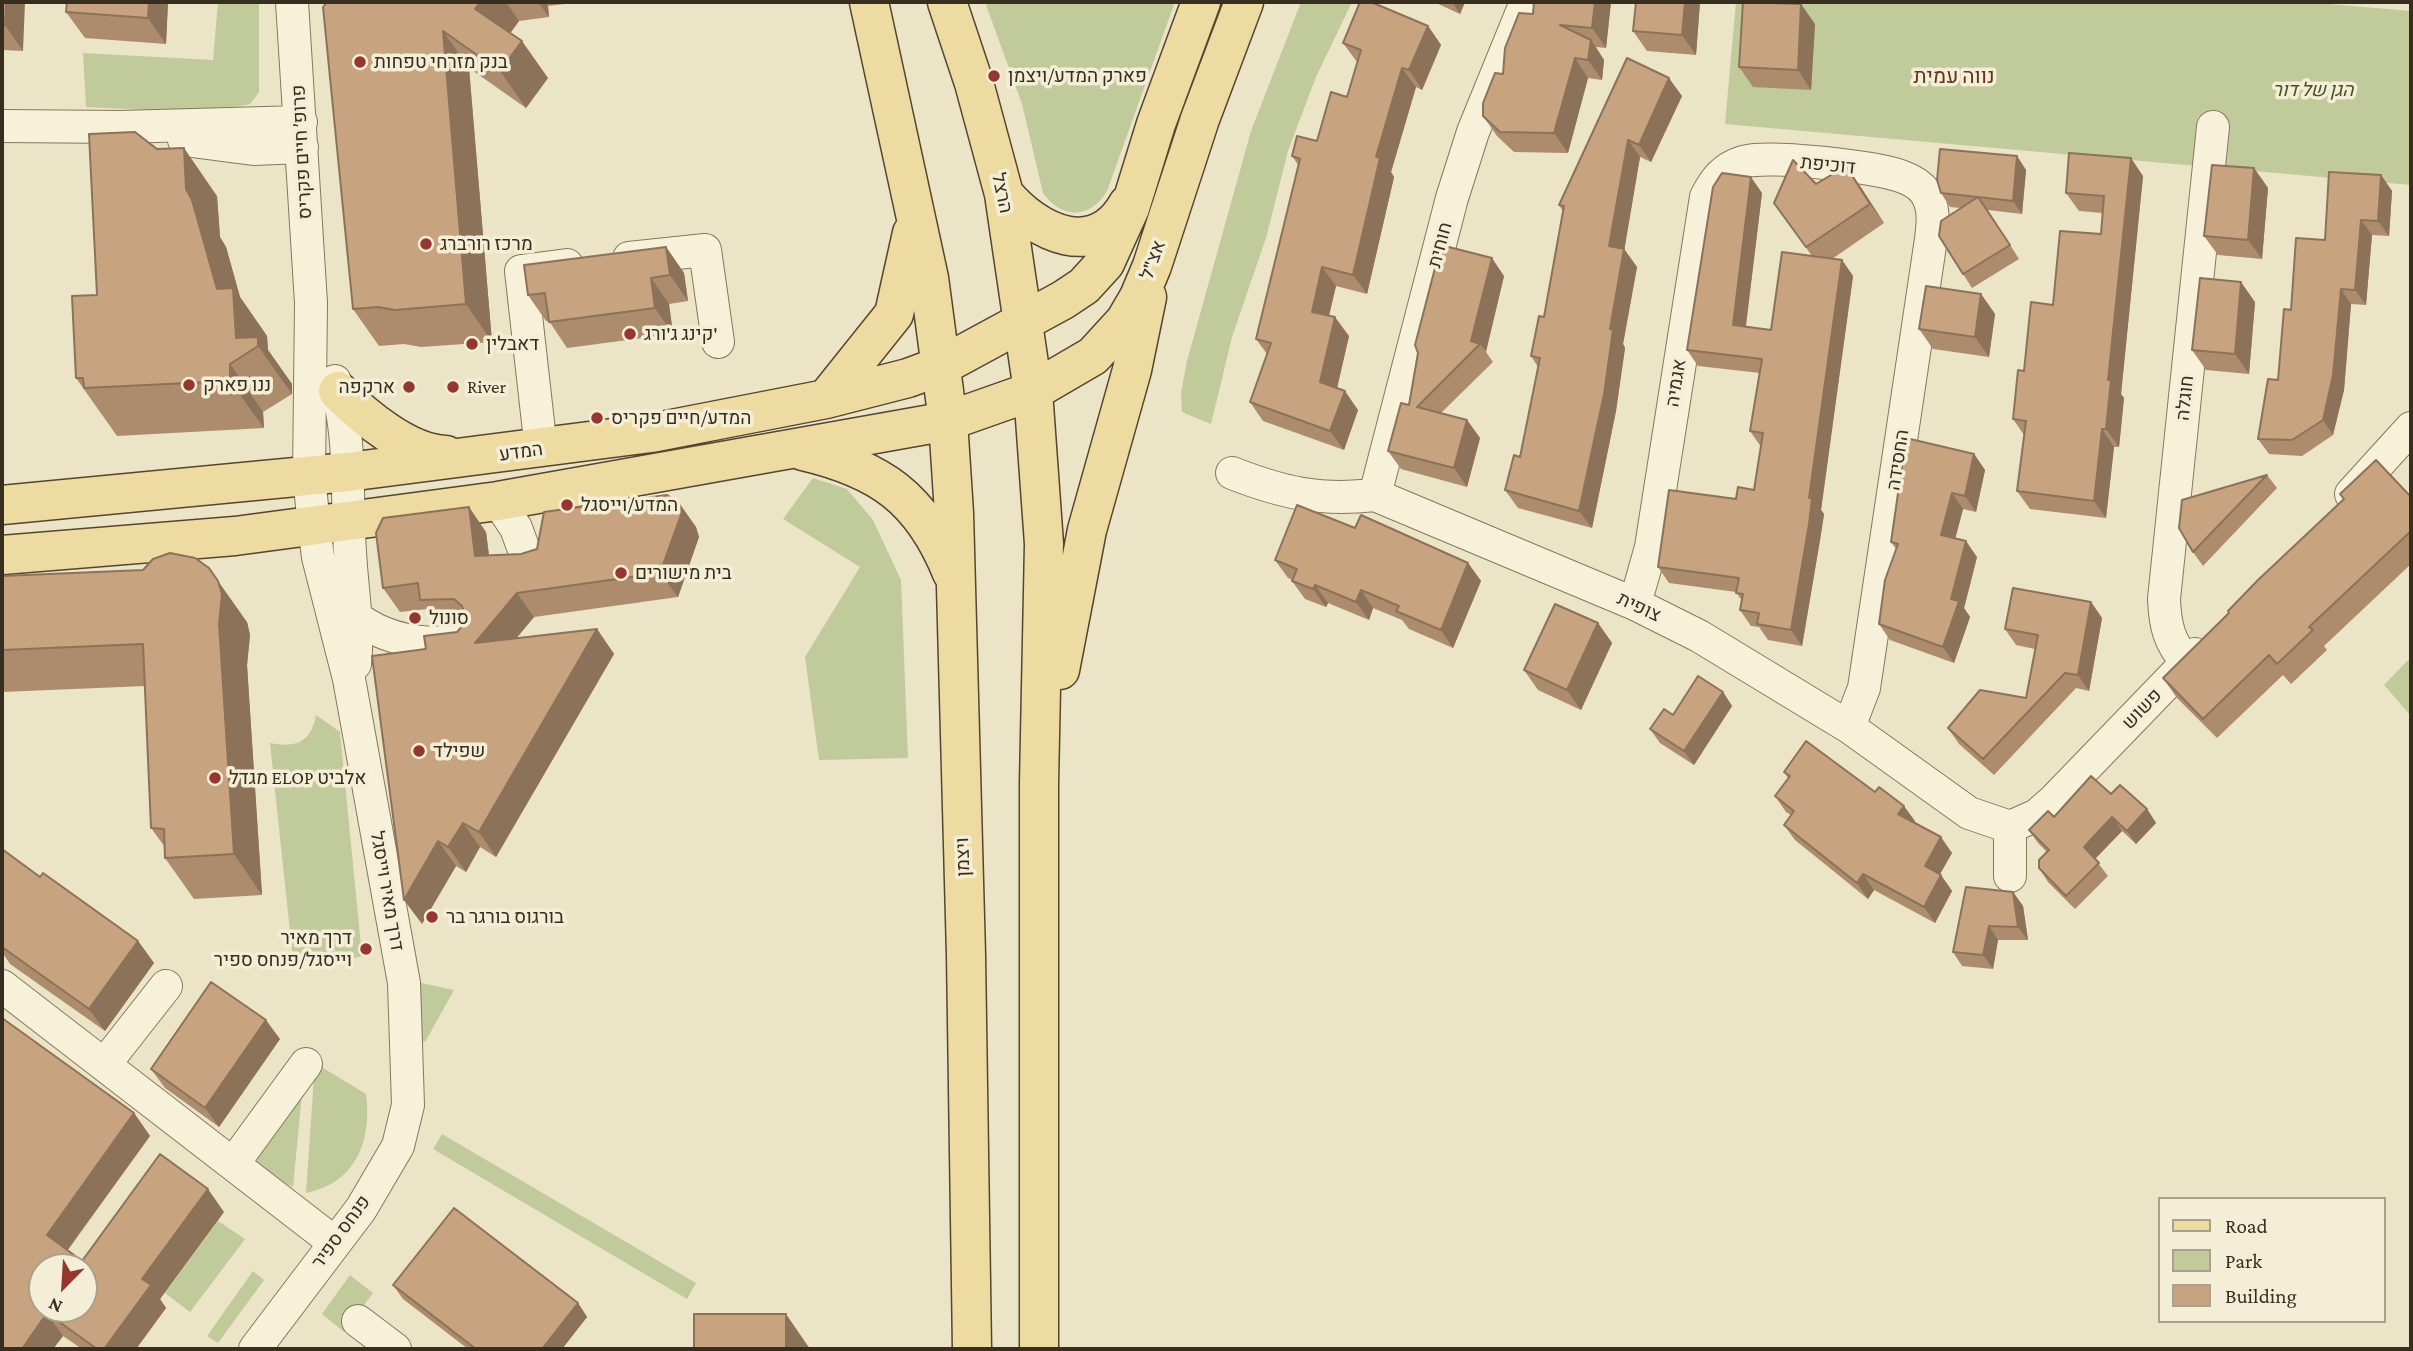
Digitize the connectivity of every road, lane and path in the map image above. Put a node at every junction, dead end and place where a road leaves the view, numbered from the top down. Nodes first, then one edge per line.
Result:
1 (292, 2) edge
2 (869, 2) edge
3 (947, 2) edge
4 (1201, 2) edge
5 (1244, 2) edge
6 (1526, 2) edge
7 (2, 125) edge
8 (2213, 127) dead end
9 (302, 135) junction
10 (1728, 168) joint
11 (1139, 180) junction
12 (1924, 191) joint
13 (1004, 194) junction
14 (915, 213) junction
15 (1152, 266) junction
16 (311, 303) junction
17 (1023, 323) junction
18 (718, 342) dead end
19 (943, 365) junction
20 (338, 391) junction
21 (1033, 391) junction
22 (826, 399) junction
23 (948, 421) junction
24 (2411, 428) edge
25 (541, 449) junction
26 (795, 449) junction
27 (487, 456) junction
28 (348, 472) junction
29 (1232, 472) dead end
30 (309, 475) junction
31 (549, 492) junction
32 (1374, 495) junction
33 (498, 501) junction
34 (2, 505) edge
35 (2327, 518) edge
36 (332, 523) junction
37 (2, 555) edge
38 (956, 582) junction
39 (1635, 604) junction
40 (357, 618) junction
41 (2215, 633) edge
42 (407, 639) junction
43 (464, 641) edge
44 (2187, 662) junction
45 (352, 671) junction
46 (1849, 727) junction
47 (1039, 783) junction
48 (2010, 827) junction
49 (2010, 876) dead end
50 (2, 986) edge
51 (166, 986) dead end
52 (306, 1064) dead end
53 (104, 1065) junction
54 (408, 1105) joint
55 (233, 1164) junction
56 (335, 1242) junction
57 (358, 1321) dead end
58 (255, 1349) edge
59 (395, 1349) edge
60 (972, 1349) edge
61 (1039, 1349) edge

1 - 9 street, פרופ׳ חיים פקריס
2 - 14 main road
3 - 13 main road, הרצל
4 - 11 main road, אצ"ל
5 - 15 main road, אצ"ל
6 - 32 street, חוחית
7 - 9 street
8 - 44 street, חוגלה
9 - 16 street, פרופ׳ חיים פקריס
10 - 12 street, דוכיפת
10 - 39 street, אגמיה
11 - 13 main road
11 - 17 main road, אצ"ל
12 - 46 street, החסידה
13 - 17 main road, הרצל
14 - 19 main road
14 - 22 main road
15 - 21 main road, אצ"ל
15 - 47 main road
16 - 20 street, פרופ׳ חיים פקריס
16 - 30 street, פרופ׳ חיים פקריס
17 - 19 main road, המדע
17 - 21 main road, הרצל
18 - 25 street
19 - 22 main road, המדע
19 - 23 main road, ויצמן
20 - 27 main road
20 - 28 street, פרופ׳ חיים פקריס
21 - 23 main road, אצ"ל
21 - 47 main road
22 - 25 main road, המדע
23 - 26 main road
23 - 38 main road, ויצמן
24 - 35 street
25 - 27 main road, המדע
26 - 31 main road
26 - 38 main road
27 - 28 main road, המדע
28 - 30 main road, המדע
28 - 36 street, פרופ׳ חיים פקריס
29 - 32 street, צופית
30 - 34 main road, המדע
30 - 36 street, פרופ׳ חיים פקריס
31 - 33 main road
31 - 33 street
32 - 39 street, צופית
33 - 36 main road
36 - 37 main road
36 - 40 street, דרך מאיר וייסגל
36 - 45 street, דרך מאיר וייסגל
38 - 60 main road, ויצמן
39 - 46 street, צופית
40 - 42 street
40 - 45 street, דרך מאיר וייסגל
41 - 44 street, פשוש
42 - 43 street
42 - 45 street
44 - 48 street, פשוש
45 - 54 street, דרך מאיר וייסגל
46 - 48 street, צופית
47 - 61 main road
48 - 49 street
50 - 53 street
51 - 53 street
52 - 55 street
53 - 55 street
54 - 56 street, פנחס ספיר
55 - 56 street
56 - 58 street, פנחס ספיר
57 - 59 street

